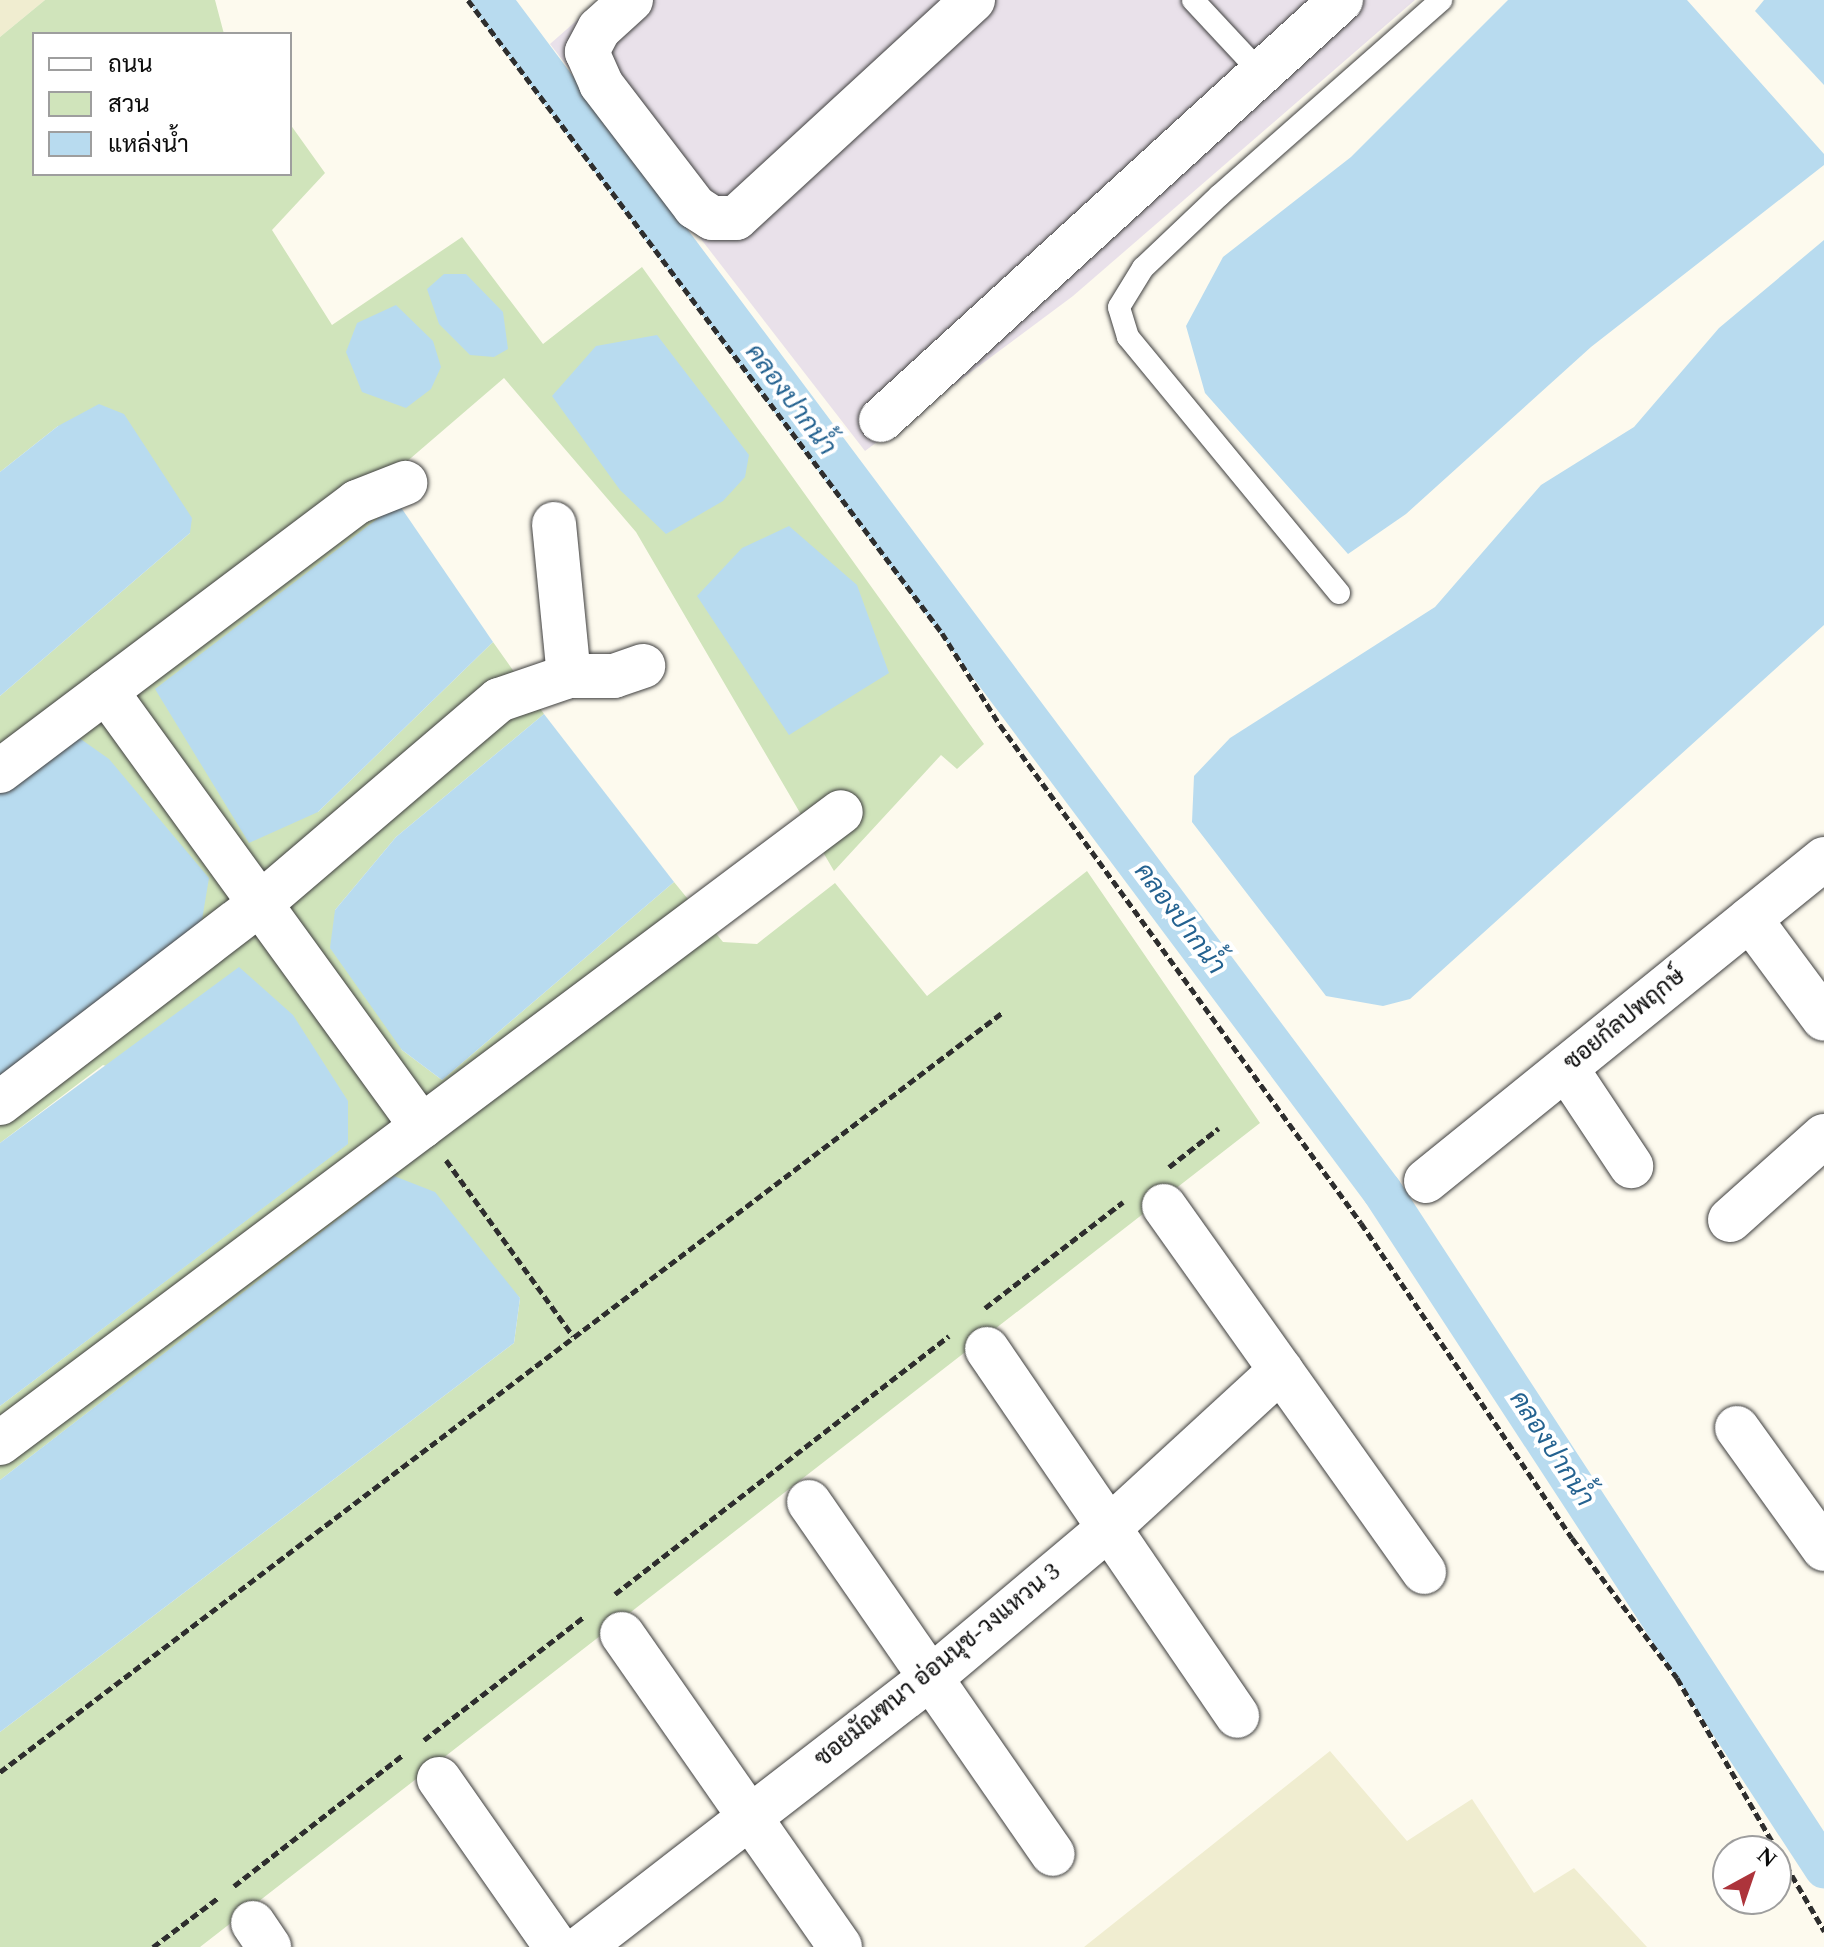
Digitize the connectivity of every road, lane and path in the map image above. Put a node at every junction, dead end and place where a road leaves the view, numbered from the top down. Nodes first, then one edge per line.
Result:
1 (468, 0) edge
2 (631, 0) edge
3 (1193, 0) edge
4 (1341, 0) edge
5 (1441, 0) edge
6 (951, 7) edge
7 (1261, 73) junction
8 (881, 420) dead end
9 (405, 483) dead end
10 (554, 524) dead end
11 (1339, 593) dead end
12 (643, 666) dead end
13 (569, 676) junction
14 (106, 691) junction
15 (0, 771) edge
16 (841, 812) dead end
17 (1824, 859) edge
18 (260, 903) junction
19 (1750, 919) junction
20 (1003, 1012) dead end
21 (1824, 1019) edge
22 (1566, 1068) junction
23 (0, 1103) edge
24 (422, 1127) junction
25 (1219, 1128) dead end
26 (1824, 1136) edge
27 (1631, 1166) dead end
28 (1426, 1181) dead end
29 (1151, 1193) junction
30 (1730, 1220) dead end
31 (975, 1330) junction
32 (573, 1336) junction
33 (1281, 1370) junction
34 (1737, 1428) dead end
35 (0, 1443) edge
36 (809, 1502) dead end
37 (1110, 1527) junction
38 (1824, 1549) edge
39 (1424, 1572) dead end
40 (609, 1614) junction
41 (933, 1676) junction
42 (1237, 1716) dead end
43 (421, 1759) junction
44 (0, 1772) edge
45 (747, 1815) junction
46 (1053, 1854) dead end
47 (1824, 1931) edge
48 (153, 1947) edge
49 (556, 1947) edge
50 (582, 1947) edge
51 (840, 1947) edge

1 - 47 path
2 - 6 street
3 - 7 lane
4 - 7 street
5 - 11 lane
7 - 8 street
9 - 14 street
10 - 13 street
12 - 13 street
13 - 18 street
14 - 15 street
14 - 18 street
16 - 24 street
17 - 19 street, ซอยกัลปพฤกษ์
18 - 23 street
18 - 24 street
19 - 21 street
19 - 22 street, ซอยกัลปพฤกษ์
20 - 32 path
22 - 27 street
22 - 28 street, ซอยกัลปพฤกษ์
24 - 32 path
24 - 35 street
25 - 29 path
26 - 30 street
29 - 31 path
29 - 33 street
31 - 37 street
31 - 40 path
32 - 44 path
33 - 37 street, ซอยมัณฑนา อ่อนนุช-วงแหวน 3
33 - 39 street
34 - 38 street
36 - 41 street
37 - 41 street, ซอยมัณฑนา อ่อนนุช-วงแหวน 3
37 - 42 street
40 - 43 path
40 - 45 street
41 - 45 street, ซอยมัณฑนา อ่อนนุช-วงแหวน 3
41 - 46 street
43 - 48 path
43 - 49 street
45 - 50 street, ซอยมัณฑนา อ่อนนุช-วงแหวน 3
45 - 51 street

